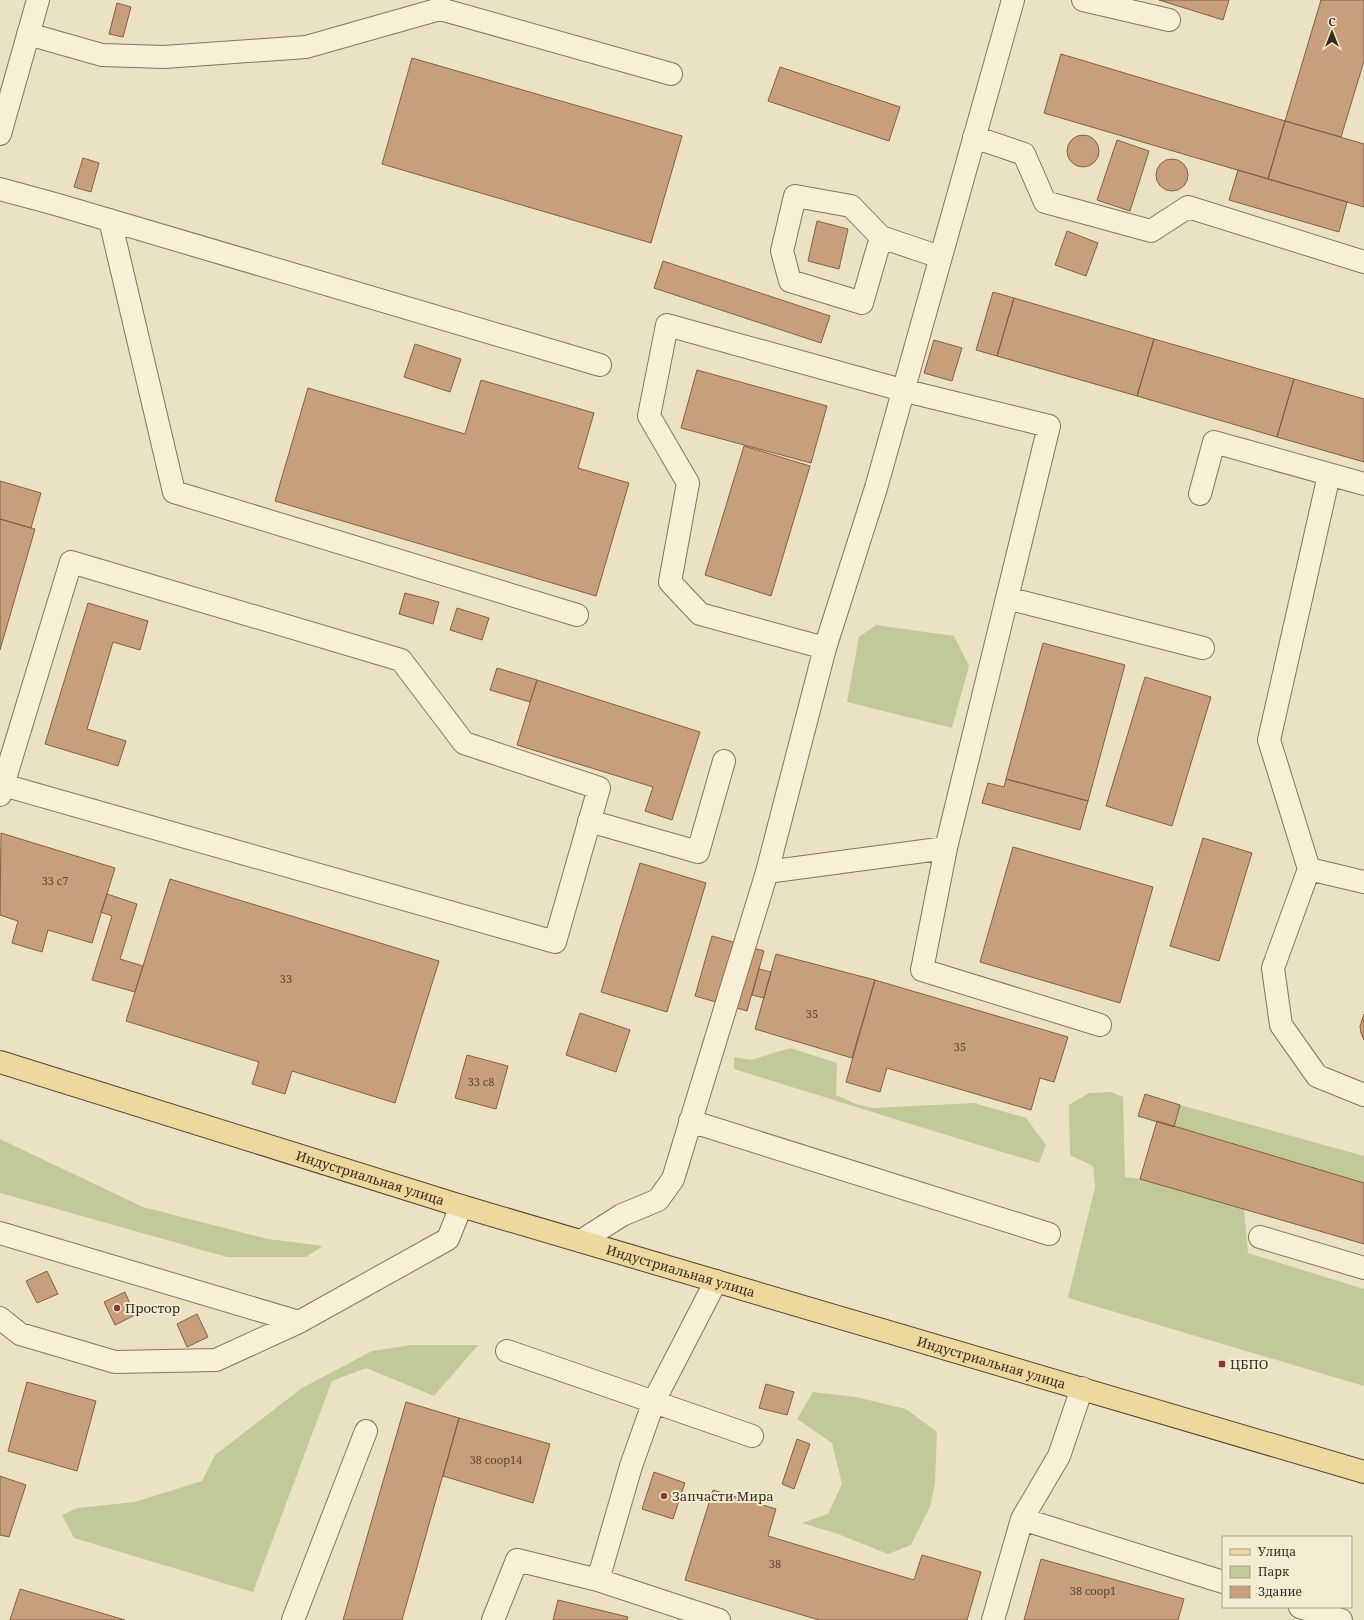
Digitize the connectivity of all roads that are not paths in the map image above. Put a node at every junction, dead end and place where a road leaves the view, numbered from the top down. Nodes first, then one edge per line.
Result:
1 (38, 0) edge
2 (1013, 0) edge
3 (1083, 0) edge
4 (1169, 20) dead end
5 (28, 34) junction
6 (671, 74) dead end
7 (0, 134) edge
8 (974, 137) junction
9 (0, 189) edge
10 (110, 220) junction
11 (881, 237) junction
12 (940, 257) junction
13 (1364, 262) edge
14 (600, 365) dead end
15 (902, 390) junction
16 (1329, 475) junction
17 (1364, 484) edge
18 (1200, 494) dead end
19 (1007, 598) junction
20 (577, 615) dead end
21 (825, 648) junction
22 (1204, 648) dead end
23 (724, 761) dead end
24 (2, 790) edge
25 (589, 821) junction
26 (946, 848) junction
27 (1309, 869) junction
28 (767, 872) junction
29 (1364, 882) edge
30 (1100, 1025) dead end
31 (0, 1062) edge
32 (1364, 1095) edge
33 (690, 1122) junction
34 (461, 1206) junction
35 (0, 1233) edge
36 (1049, 1234) dead end
37 (1260, 1237) dead end
38 (581, 1241) junction
39 (1364, 1268) edge
40 (716, 1281) junction
41 (0, 1318) edge
42 (299, 1322) junction
43 (507, 1351) dead end
44 (1082, 1388) junction
45 (654, 1401) junction
46 (366, 1431) dead end
47 (752, 1436) dead end
48 (1362, 1466) edge
49 (1022, 1519) junction
50 (598, 1580) junction
51 (1222, 1582) edge
52 (1303, 1608) edge
53 (674, 1613) edge
54 (293, 1620) edge
55 (493, 1620) edge
56 (719, 1620) edge
57 (993, 1620) edge
58 (1341, 1620) edge

1 - 5 street
2 - 8 street
3 - 4 street
5 - 6 street
5 - 7 street
8 - 12 street
8 - 13 street
9 - 10 street
10 - 14 street
10 - 20 street
11 - 11 street
11 - 12 street
12 - 15 street
15 - 19 street
15 - 21 street
15 - 21 street
16 - 17 street
16 - 18 street
16 - 27 street
19 - 22 street
19 - 26 street
21 - 28 street
23 - 25 street
24 - 25 street
24 - 25 street
26 - 28 street
26 - 30 street
27 - 29 street
27 - 32 street
28 - 33 street
31 - 34 main road, Индустриальная улица
33 - 36 street
33 - 38 street
34 - 38 main road, Индустриальная улица
34 - 42 street
35 - 42 street
37 - 39 street
38 - 40 main road, Индустриальная улица
40 - 44 main road, Индустриальная улица
40 - 45 street
41 - 42 street
43 - 45 street
44 - 48 main road, Индустриальная улица
44 - 49 street
45 - 47 street
45 - 50 street
46 - 54 street
49 - 51 street
49 - 57 street
50 - 53 street
50 - 55 street
52 - 58 street
53 - 56 street

